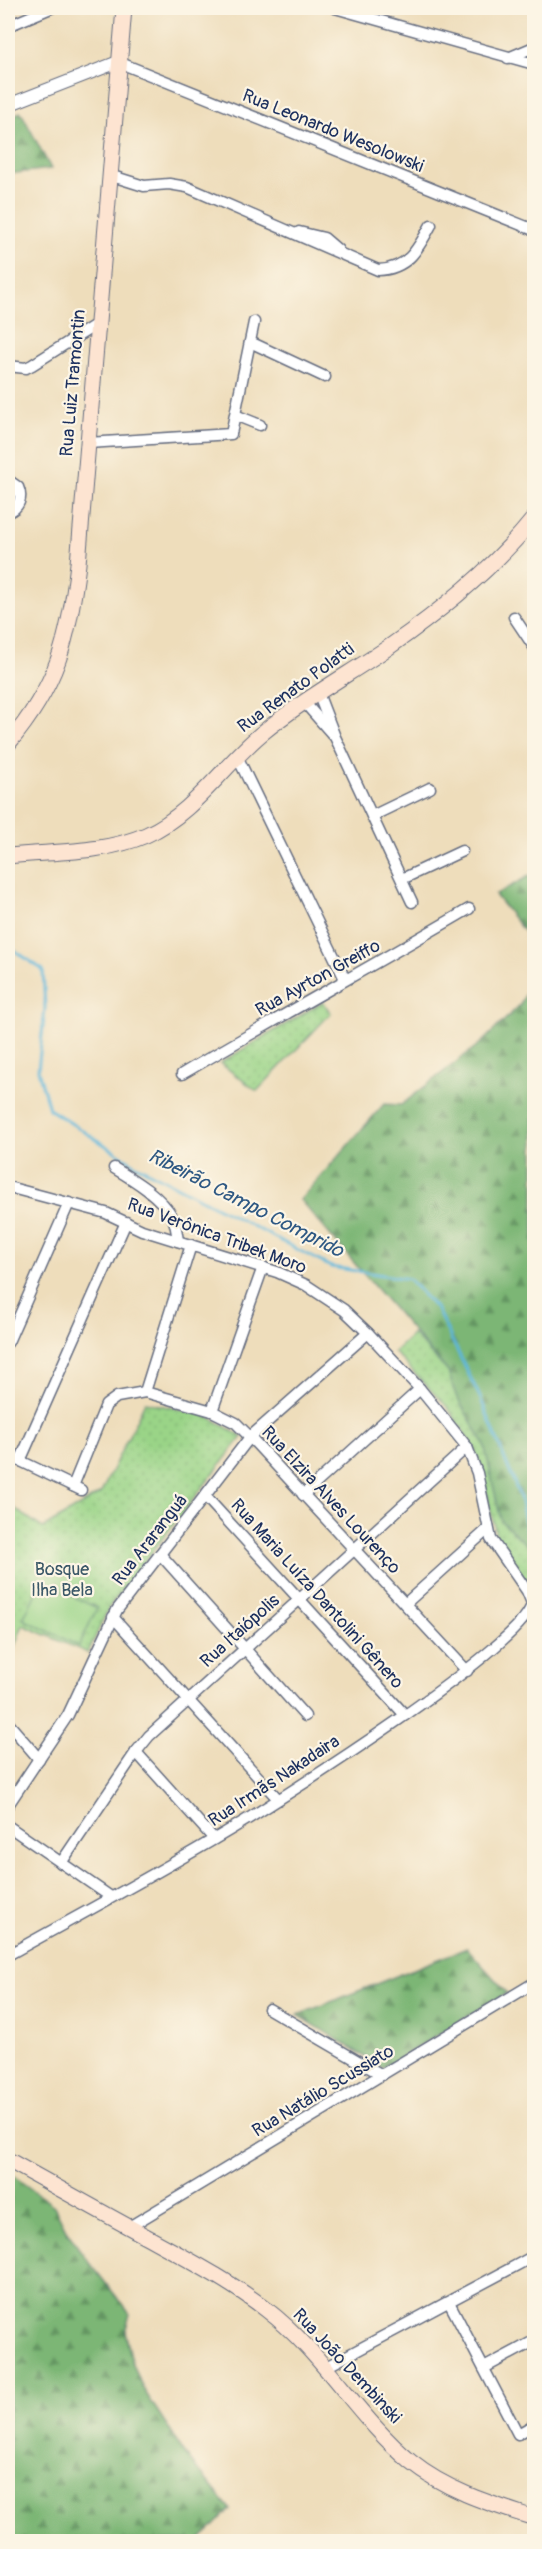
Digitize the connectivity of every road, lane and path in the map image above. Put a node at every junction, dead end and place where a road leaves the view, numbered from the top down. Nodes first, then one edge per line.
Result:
1 (51, 8) edge
2 (124, 8) edge
3 (335, 8) edge
4 (366, 8) edge
5 (355, 12) junction
6 (8, 26) edge
7 (534, 47) edge
8 (508, 58) junction
9 (118, 62) junction
10 (534, 64) edge
11 (8, 105) edge
12 (109, 175) junction
13 (431, 225) dead end
14 (534, 230) edge
15 (254, 322) dead end
16 (97, 324) junction
17 (250, 342) junction
18 (8, 366) edge
19 (325, 376) dead end
20 (235, 415) junction
21 (260, 425) dead end
22 (88, 443) junction
23 (8, 480) edge
24 (8, 512) edge
25 (534, 518) edge
26 (514, 617) dead end
27 (534, 647) edge
28 (318, 693) junction
29 (304, 702) junction
30 (335, 737) junction
31 (8, 744) edge
32 (237, 756) junction
33 (430, 788) dead end
34 (372, 816) junction
35 (8, 849) edge
36 (462, 851) dead end
37 (27, 854) junction
38 (8, 856) edge
39 (402, 879) junction
40 (412, 902) dead end
41 (469, 909) dead end
42 (345, 979) junction
43 (182, 1074) dead end
44 (114, 1168) dead end
45 (8, 1187) edge
46 (69, 1203) junction
47 (126, 1222) junction
48 (178, 1241) junction
49 (191, 1245) junction
50 (262, 1267) junction
51 (368, 1332) junction
52 (8, 1342) edge
53 (420, 1389) junction
54 (145, 1392) junction
55 (212, 1411) junction
56 (250, 1437) junction
57 (466, 1447) junction
58 (8, 1455) edge
59 (20, 1461) junction
60 (303, 1494) junction
61 (205, 1496) junction
62 (488, 1529) junction
63 (354, 1549) junction
64 (160, 1554) junction
65 (299, 1599) junction
66 (532, 1602) joint
67 (405, 1604) junction
68 (113, 1617) junction
69 (245, 1649) junction
70 (467, 1671) junction
71 (188, 1700) junction
72 (405, 1715) junction
73 (305, 1716) dead end
74 (8, 1724) edge
75 (136, 1752) junction
76 (39, 1759) junction
77 (278, 1799) junction
78 (8, 1805) edge
79 (8, 1826) edge
80 (214, 1839) junction
81 (62, 1863) junction
82 (111, 1897) junction
83 (8, 1955) edge
84 (534, 1983) edge
85 (270, 2009) dead end
86 (382, 2075) junction
87 (8, 2160) edge
88 (129, 2227) junction
89 (534, 2256) edge
90 (449, 2302) junction
91 (534, 2341) edge
92 (326, 2367) junction
93 (484, 2368) junction
94 (534, 2426) edge
95 (534, 2518) edge

1 - 6 street
2 - 9 main road, Rua Luiz Tramontin
3 - 5 street
4 - 5 street
5 - 8 street
7 - 8 street
8 - 10 street
9 - 11 street
9 - 12 main road, Rua Luiz Tramontin
9 - 14 street, Rua Leonardo Wesolowski
12 - 13 street
12 - 16 main road, Rua Luiz Tramontin
15 - 17 street
16 - 18 street
16 - 22 main road, Rua Luiz Tramontin
17 - 19 street
17 - 20 street
20 - 21 street
20 - 22 street
22 - 31 main road, Rua Luiz Tramontin
23 - 24 street
25 - 28 main road, Rua Renato Polatti
26 - 27 street
28 - 29 main road, Rua Renato Polatti
28 - 30 street
29 - 30 street
29 - 32 main road, Rua Renato Polatti
30 - 34 street
32 - 37 main road, Rua Renato Polatti
32 - 42 street
33 - 34 street
34 - 39 street
35 - 37 main road, Rua Renato Polatti
36 - 39 street
37 - 38 main road, Rua Renato Polatti
39 - 40 street
41 - 42 street, Rua Ayrton Greiffo
42 - 43 street, Rua Ayrton Greiffo
44 - 48 street
45 - 46 street, Rua Verônica Tribek Moro
46 - 47 street, Rua Verônica Tribek Moro
46 - 52 street
47 - 48 street, Rua Verônica Tribek Moro
47 - 59 street
48 - 49 street, Rua Verônica Tribek Moro
49 - 50 street, Rua Verônica Tribek Moro
49 - 54 street
50 - 51 street, Rua Verônica Tribek Moro
50 - 55 street
51 - 53 street, Rua Verônica Tribek Moro
51 - 56 street, Rua Araranguá
53 - 57 street, Rua Verônica Tribek Moro
53 - 60 street
54 - 55 street, Rua Elzira Alves Lourenço
54 - 59 street
55 - 56 street, Rua Elzira Alves Lourenço
56 - 60 street, Rua Elzira Alves Lourenço
56 - 61 street, Rua Araranguá
57 - 62 street, Rua Verônica Tribek Moro
57 - 63 street, Rua Itaiópolis
58 - 59 street
60 - 63 street, Rua Elzira Alves Lourenço
61 - 64 street, Rua Araranguá
61 - 65 street, Rua Maria Luíza Dantolini Gênero
62 - 66 street, Rua Verônica Tribek Moro
62 - 67 street
63 - 65 street, Rua Itaiópolis
63 - 67 street, Rua Elzira Alves Lourenço
64 - 68 street, Rua Araranguá
64 - 69 street
65 - 69 street, Rua Itaiópolis
65 - 72 street, Rua Maria Luíza Dantolini Gênero
66 - 70 street, Rua Irmãs Nakadaira
67 - 70 street, Rua Elzira Alves Lourenço
68 - 71 street
68 - 76 street, Rua Araranguá
69 - 71 street, Rua Itaiópolis
69 - 73 street
70 - 72 street, Rua Irmãs Nakadaira
71 - 75 street, Rua Itaiópolis
71 - 77 street
72 - 77 street, Rua Irmãs Nakadaira
74 - 76 street
75 - 80 street
75 - 81 street, Rua Itaiópolis
76 - 78 street, Rua Araranguá
77 - 80 street, Rua Irmãs Nakadaira
79 - 81 street
80 - 82 street, Rua Irmãs Nakadaira
81 - 82 street
82 - 83 street, Rua Irmãs Nakadaira
84 - 86 street, Rua Natálio Scussiato
85 - 86 street
86 - 88 street, Rua Natálio Scussiato
87 - 88 main road, Rua João Dembinski
88 - 92 main road, Rua João Dembinski
89 - 90 street
90 - 92 street
90 - 93 street
91 - 93 street
92 - 95 main road, Rua João Dembinski
93 - 94 street

